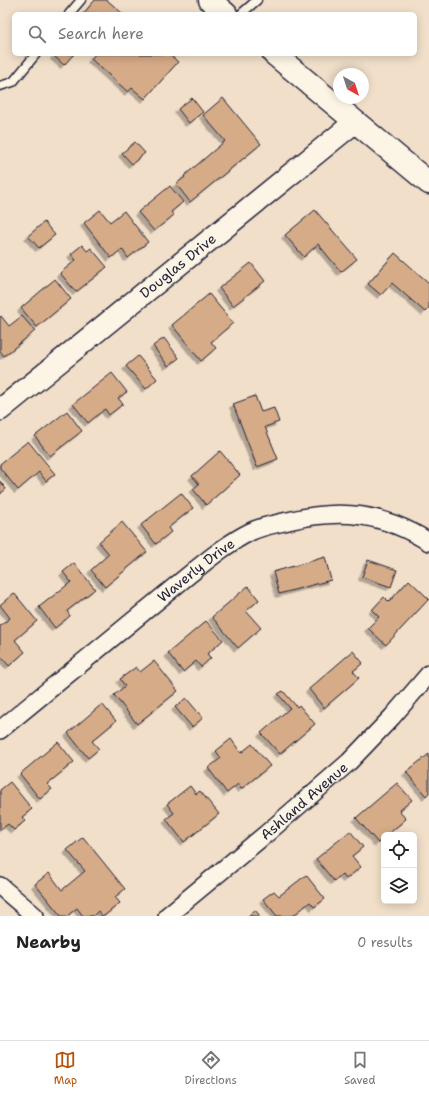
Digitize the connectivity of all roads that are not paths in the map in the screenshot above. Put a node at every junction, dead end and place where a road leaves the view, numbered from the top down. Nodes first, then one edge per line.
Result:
1 (81, 0) edge
2 (210, 0) edge
3 (257, 0) edge
4 (71, 12) edge
5 (224, 12) edge
6 (243, 12) edge
7 (34, 56) edge
8 (276, 56) edge
9 (0, 86) edge
10 (355, 122) junction
11 (429, 183) edge
12 (0, 410) edge
13 (429, 542) edge
14 (429, 674) edge
15 (0, 730) edge
16 (0, 886) edge
17 (35, 916) edge
18 (167, 916) edge

1 - 4 lane
2 - 5 main road
3 - 6 lane
7 - 9 lane
8 - 10 main road
10 - 11 main road
10 - 12 street, Douglas Drive
13 - 15 street, Waverly Drive
14 - 18 street, Ashland Avenue
16 - 17 street

